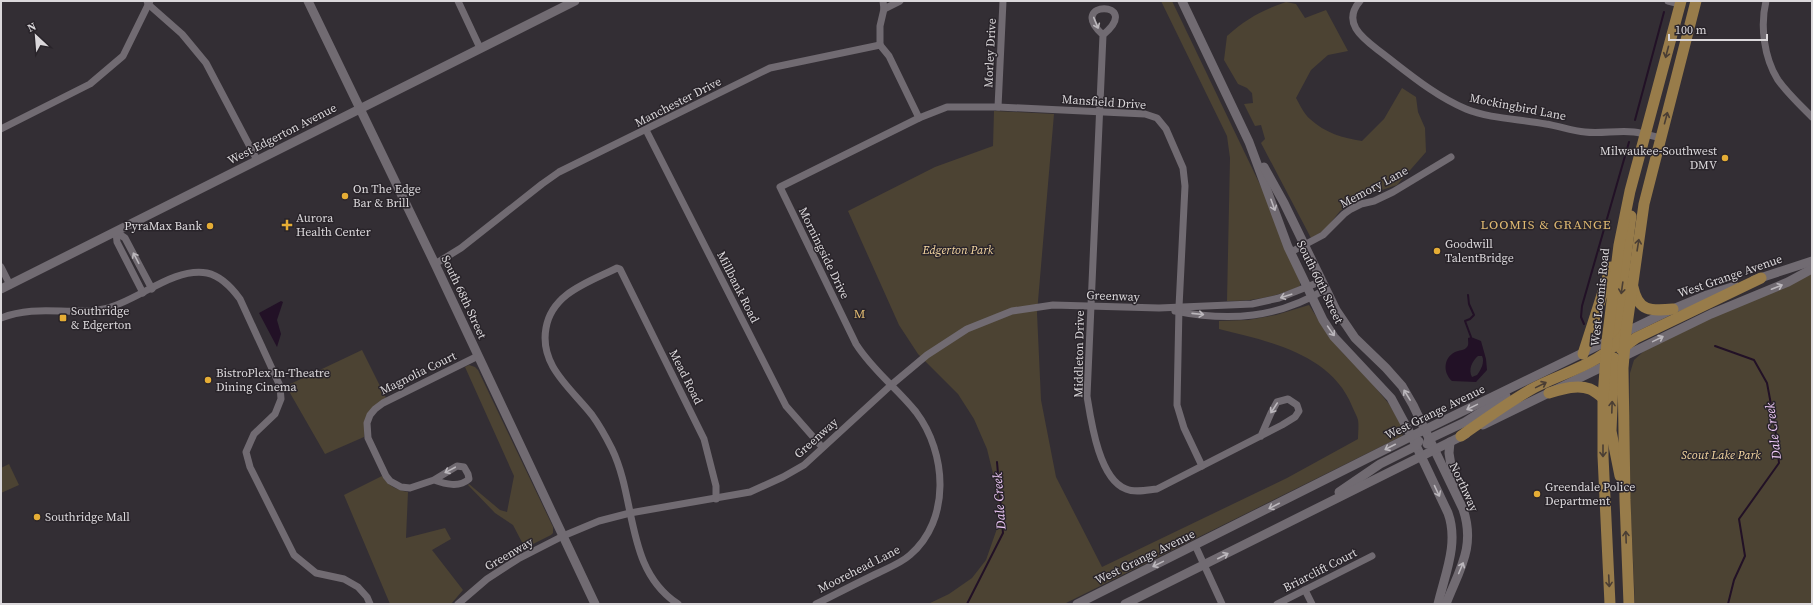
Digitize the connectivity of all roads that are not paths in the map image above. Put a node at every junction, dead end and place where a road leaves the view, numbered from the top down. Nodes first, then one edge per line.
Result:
1 (308, 1) edge
2 (458, 1) edge
3 (575, 1) edge
4 (900, 1) edge
5 (1003, 1) edge
6 (1182, 1) edge
7 (1360, 1) edge
8 (1668, 1) edge
9 (1696, 1) edge
10 (1766, 1) edge
11 (148, 2) edge
12 (1680, 3) edge
13 (884, 5) edge
14 (1103, 35) dead end
15 (880, 45) junction
16 (480, 48) junction
17 (998, 106) junction
18 (360, 108) junction
19 (1099, 112) junction
20 (1812, 117) edge
21 (919, 118) junction
22 (1, 129) edge
23 (646, 130) junction
24 (1646, 135) junction
25 (1660, 138) junction
26 (1249, 142) junction
27 (1451, 157) dead end
28 (257, 160) junction
29 (1634, 180) junction
30 (780, 187) joint
31 (116, 232) junction
32 (1305, 245) junction
33 (1619, 245) junction
34 (1291, 252) junction
35 (1812, 261) edge
36 (435, 264) junction
37 (1, 267) edge
38 (1812, 269) edge
39 (1761, 278) junction
40 (1632, 284) junction
41 (1324, 285) junction
42 (5, 287) edge
43 (1307, 288) junction
44 (152, 289) junction
45 (142, 294) junction
46 (1312, 297) junction
47 (1091, 306) junction
48 (1673, 309) junction
49 (1179, 310) junction
50 (1, 318) edge
51 (1616, 349) junction
52 (1583, 354) junction
53 (478, 356) junction
54 (1533, 378) junction
55 (890, 386) junction
56 (1549, 392) junction
57 (1604, 398) junction
58 (1425, 430) junction
59 (1261, 436) junction
60 (1461, 436) junction
61 (1412, 437) junction
62 (1429, 439) junction
63 (1450, 442) junction
64 (1416, 446) junction
65 (822, 447) junction
66 (1433, 450) junction
67 (1421, 456) junction
68 (1202, 466) junction
69 (434, 480) dead end
70 (1456, 495) junction
71 (716, 499) junction
72 (1312, 511) junction
73 (630, 513) junction
74 (562, 536) junction
75 (1195, 546) junction
76 (1372, 556) dead end
77 (1203, 566) junction
78 (1305, 590) junction
79 (370, 604) edge
80 (458, 604) edge
81 (595, 604) edge
82 (678, 604) edge
83 (816, 604) edge
84 (1077, 604) edge
85 (1126, 604) edge
86 (1222, 604) edge
87 (1278, 604) edge
88 (1312, 604) edge
89 (1438, 604) edge
90 (1446, 604) edge
91 (1610, 604) edge
92 (1629, 604) edge

1 - 18 street, South 68th Street
2 - 16 street
3 - 16 street, West Edgerton Avenue
4 - 13 street
5 - 17 street, Morley Drive
6 - 26 street, South 60th Street
7 - 24 street, Mockingbird Lane
8 - 12 street
25 -> 9 main road, West Loomis Road
10 - 20 street
11 - 22 street
11 - 28 street
12 -> 24 main road, West Loomis Road
13 - 15 street
14 - 19 street, Middleton Drive
15 - 21 street
15 - 23 street, Manchester Drive
16 - 18 street, West Edgerton Avenue
17 - 19 street, Mansfield Drive
17 - 21 street, Mansfield Drive
18 - 28 street, West Edgerton Avenue
18 - 36 street, South 68th Street
19 - 47 street, Middleton Drive
19 - 49 street, Mansfield Drive
21 - 30 street, Mansfield Drive
23 - 36 street, Manchester Drive
23 - 65 street, Millbank Road
24 - 25 street, Mockingbird Lane
24 - 29 main road, West Loomis Road
40 -> 25 main road, West Loomis Road
26 - 32 street, South 60th Street
26 -> 34 street, South 60th Street
27 - 32 street, Memory Lane
28 - 31 street, West Edgerton Avenue
29 - 33 main road, West Loomis Road
29 -> 51 main road
30 - 55 street, Morningside Drive
31 - 42 street, West Edgerton Avenue
44 -> 31 street
31 - 45 street
32 - 34 street, Memory Lane
32 - 41 street, South 60th Street
33 - 51 main road, West Loomis Road
33 - 52 main road
34 - 43 street, South 60th Street
35 - 39 street, West Grange Avenue
36 - 53 street, South 68th Street
37 - 42 street
51 -> 38 street, West Grange Avenue
39 - 48 street, West Grange Avenue
39 - 51 main road
40 - 48 main road
40 - 51 main road, West Loomis Road
41 - 43 street, Greenway
41 - 46 street, Greenway
58 -> 41 street, South 60th Street
43 - 46 street, South 60th Street
43 -> 49 street, Greenway
44 - 45 street
44 - 79 street
45 - 50 street
49 -> 46 street, Greenway
46 -> 61 street, South 60th Street
47 - 49 street, Greenway
47 - 55 street, Greenway
47 - 68 street, Middleton Drive
48 - 51 street, West Grange Avenue
49 - 68 street, Mansfield Drive
51 - 52 street, West Grange Avenue
51 - 56 street, West Grange Avenue
51 - 57 main road, West Loomis Road
60 -> 51 main road
92 -> 51 main road
52 - 54 street, West Grange Avenue
53 - 69 street, Magnolia Court
53 - 74 street, South 68th Street
54 -> 58 street, West Grange Avenue
54 - 62 street
55 - 65 street, Greenway
55 - 83 street, Moorehead Lane
56 - 57 main road
56 - 60 street, West Grange Avenue
57 -> 91 main road, West Loomis Road
58 - 61 street, West Grange Avenue
58 - 62 street, South 60th Street
58 - 64 street
59 -> 59 street
59 - 68 street
60 - 63 street, West Grange Avenue
61 - 64 street, South 60th Street
61 -> 75 street, West Grange Avenue
62 - 66 street, South 60th Street
62 - 67 street
63 - 66 street, West Grange Avenue
63 - 70 street
64 - 67 street, South 60th Street
64 - 72 street
65 - 71 street, Greenway
66 - 67 street, West Grange Avenue
66 - 70 street, Northway
67 - 72 street, West Grange Avenue
67 -> 89 street
90 -> 70 street, Northway
71 - 73 street, Greenway
71 - 73 street, Mead Road
77 -> 72 street, West Grange Avenue
73 - 74 street, Greenway
73 - 82 street
74 - 80 street, Greenway
74 - 81 street, South 68th Street
75 - 77 street
75 -> 84 street, West Grange Avenue
76 - 78 street, Briarclift Court
77 - 85 street, West Grange Avenue
77 - 86 street
78 - 87 street, Briarclift Court
78 - 88 street

